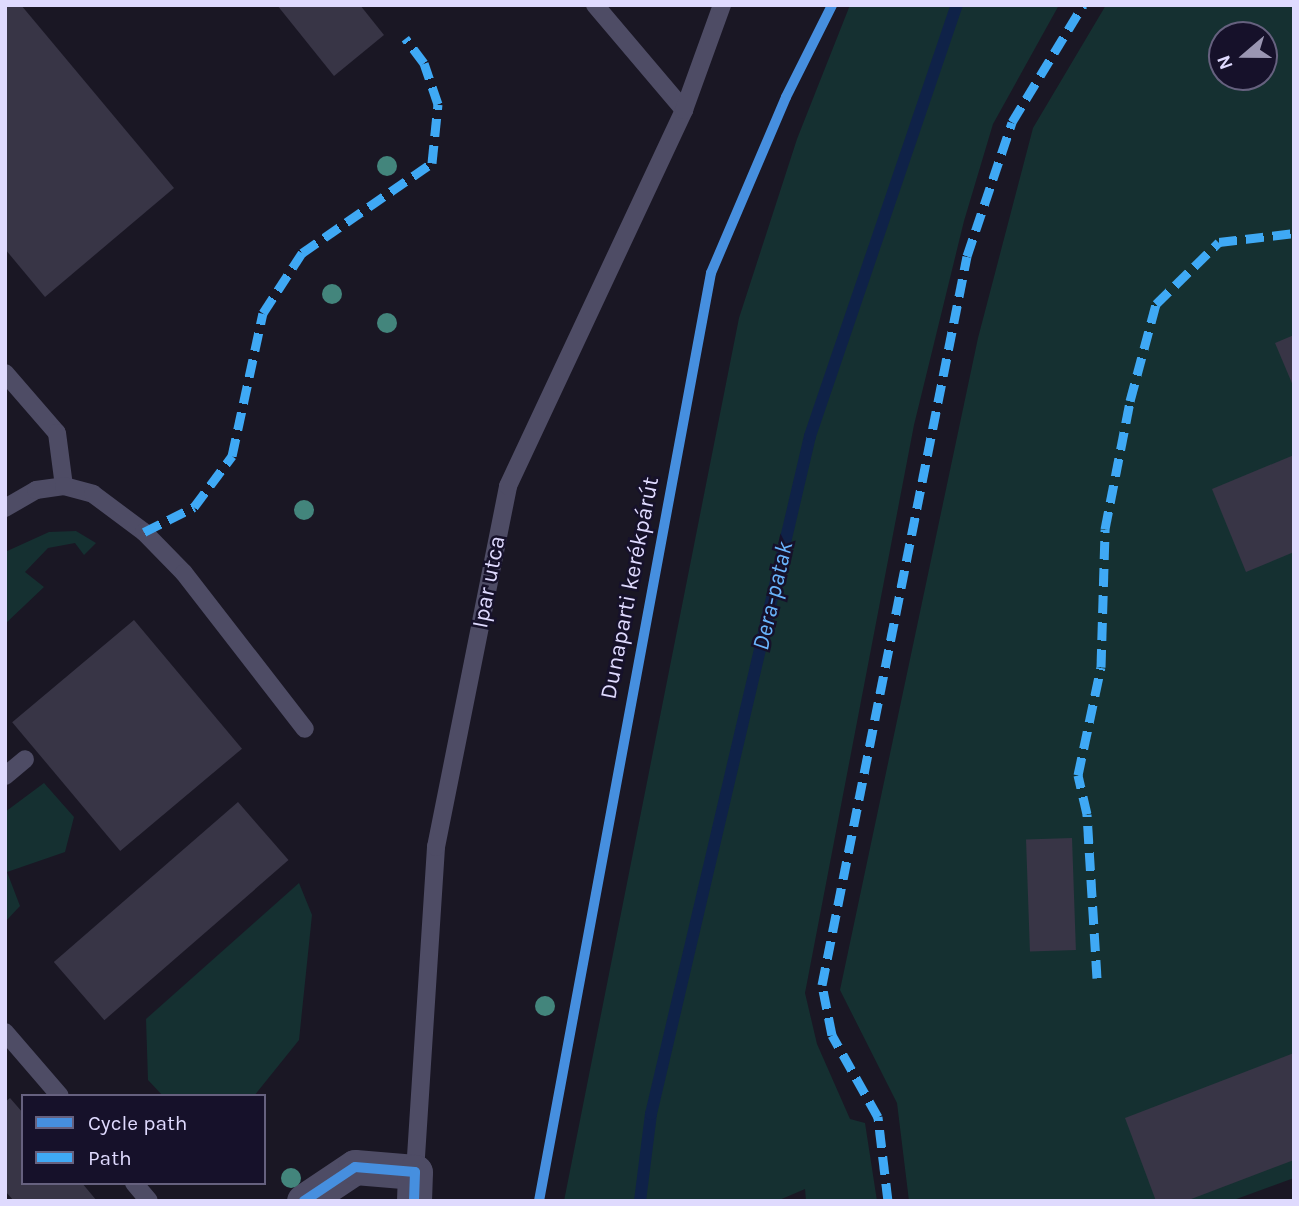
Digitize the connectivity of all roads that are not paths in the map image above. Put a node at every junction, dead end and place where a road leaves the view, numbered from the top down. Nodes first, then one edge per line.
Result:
1 (595, 5) edge
2 (722, 5) edge
3 (684, 110) junction
4 (5, 373) edge
5 (64, 486) junction
6 (5, 508) edge
7 (306, 729) dead end
8 (24, 759) dead end
9 (5, 776) edge
10 (5, 1032) edge
11 (58, 1094) edge
12 (136, 1185) edge
13 (415, 1186) edge
14 (149, 1201) edge
15 (304, 1201) edge

1 - 3 lane
2 - 3 lane, Ipar utca
3 - 13 lane, Ipar utca
4 - 5 lane
5 - 6 lane
5 - 7 lane
8 - 9 lane
10 - 11 lane
12 - 14 lane
13 - 15 street

